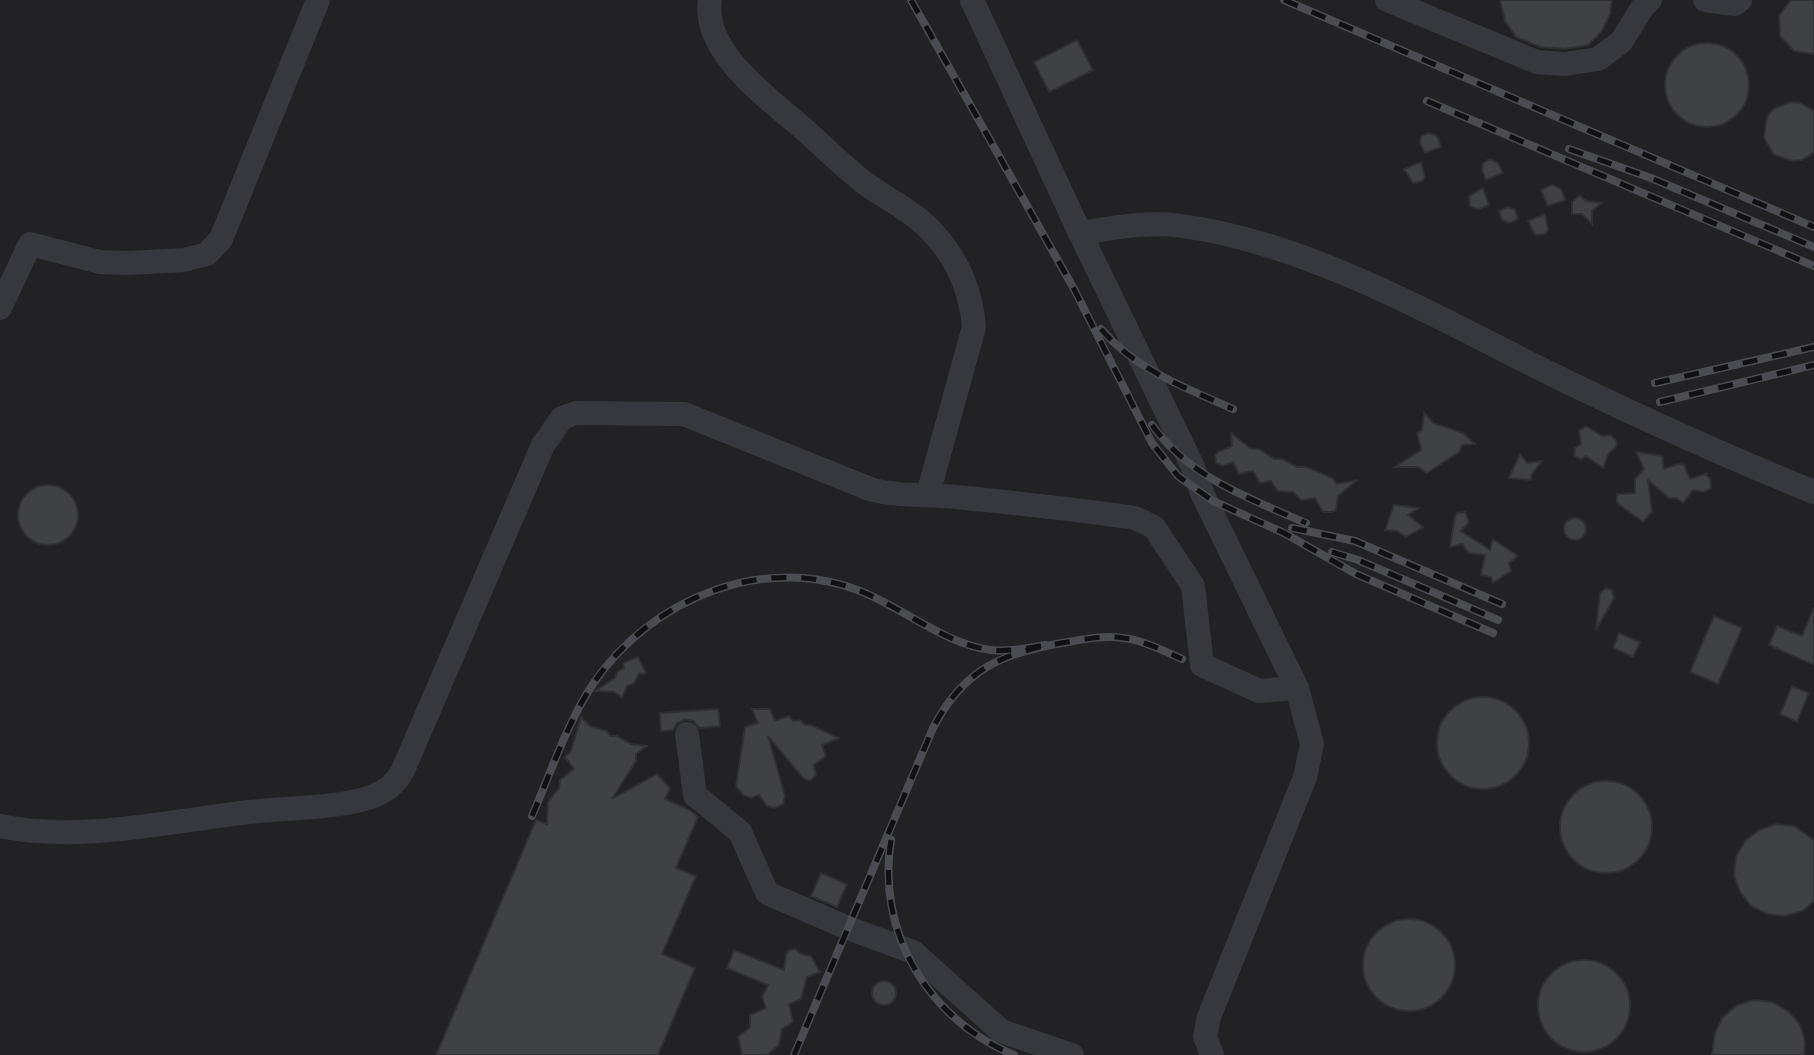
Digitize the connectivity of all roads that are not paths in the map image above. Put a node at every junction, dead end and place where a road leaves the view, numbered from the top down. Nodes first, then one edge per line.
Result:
1 (318, 0) edge
2 (710, 0) edge
3 (972, 0) edge
4 (1387, 0) edge
5 (1650, 0) edge
6 (1705, 0) edge
7 (1740, 0) edge
8 (1080, 233) junction
9 (0, 308) edge
10 (1814, 492) edge
11 (928, 494) junction
12 (1297, 688) junction
13 (687, 734) dead end
14 (0, 826) edge
15 (1072, 1055) edge
16 (1212, 1055) edge

1 - 9 lane
2 - 11 lane
3 - 8 lane
4 - 5 lane
6 - 7 lane
8 - 10 lane
8 - 12 lane
11 - 12 lane
11 - 14 lane
12 - 16 lane
13 - 15 lane

